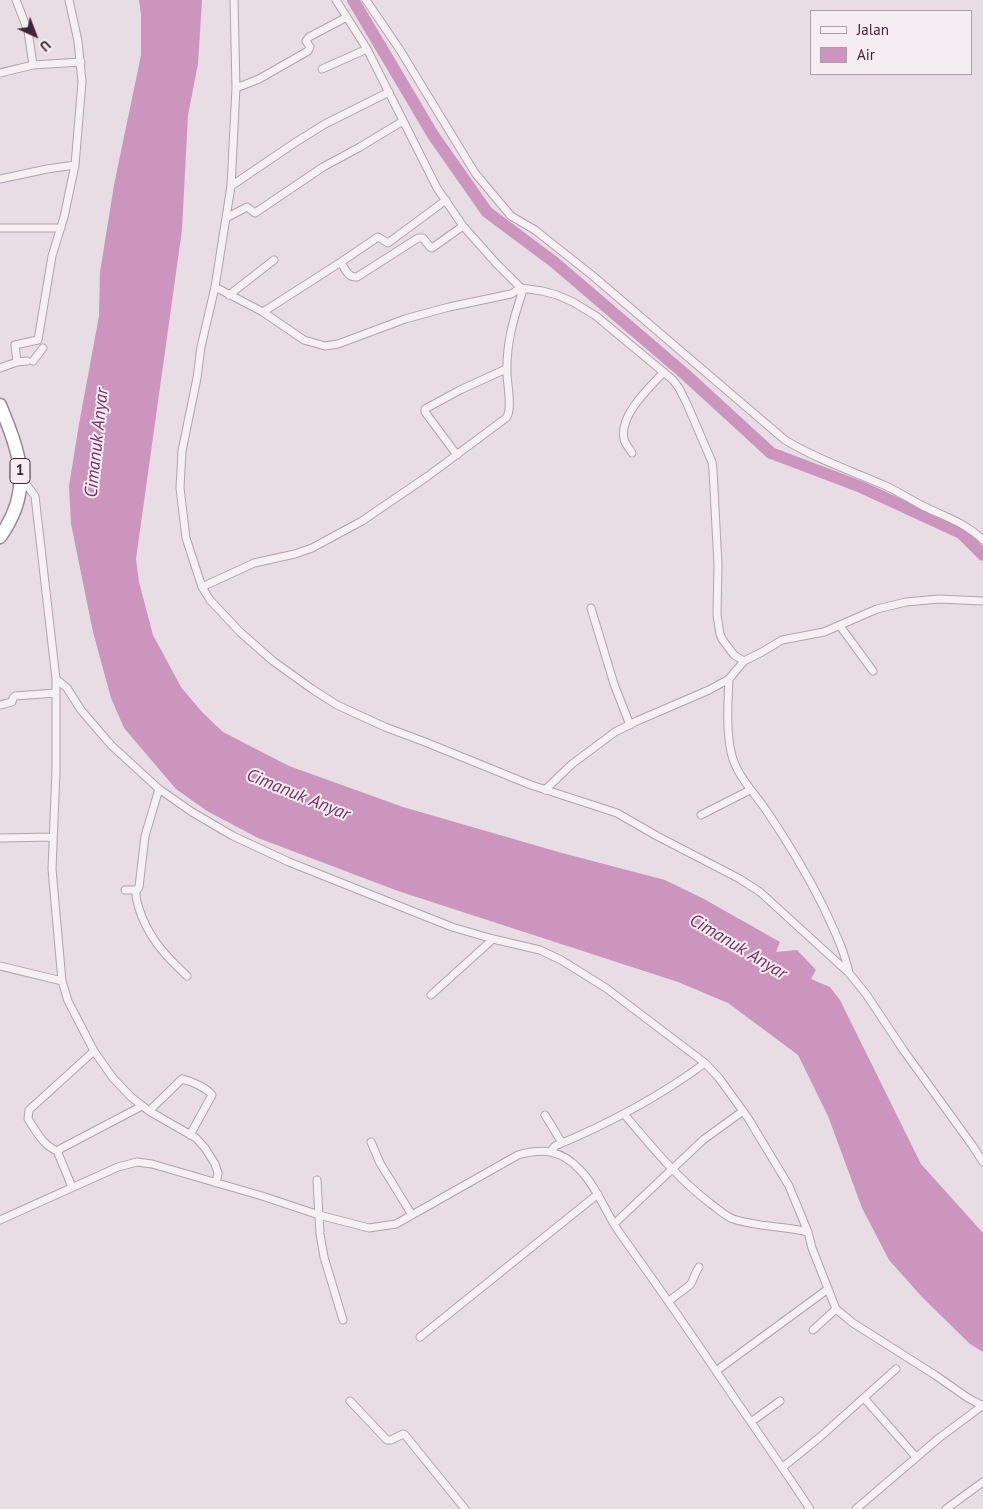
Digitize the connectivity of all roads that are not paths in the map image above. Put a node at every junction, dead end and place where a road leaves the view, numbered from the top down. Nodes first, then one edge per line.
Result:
1 (16, 0) edge
2 (70, 0) edge
3 (234, 0) edge
4 (366, 0) edge
5 (338, 1) edge
6 (347, 17) junction
7 (367, 49) junction
8 (81, 62) junction
9 (33, 65) junction
10 (322, 69) dead end
11 (0, 73) edge
12 (236, 88) junction
13 (389, 92) junction
14 (403, 121) junction
15 (75, 165) junction
16 (0, 179) edge
17 (231, 186) junction
18 (446, 200) junction
19 (226, 218) junction
20 (463, 226) junction
21 (0, 228) edge
22 (61, 228) junction
23 (274, 260) dead end
24 (341, 262) junction
25 (215, 288) junction
26 (522, 289) junction
27 (229, 295) junction
28 (263, 312) junction
29 (43, 348) dead end
30 (16, 362) junction
31 (0, 368) edge
32 (506, 370) junction
33 (664, 372) junction
34 (0, 405) edge
35 (632, 453) dead end
36 (457, 455) junction
37 (21, 478) junction
38 (0, 537) edge
39 (983, 540) edge
40 (202, 587) junction
41 (983, 601) edge
42 (591, 608) dead end
43 (840, 626) junction
44 (744, 661) junction
45 (873, 671) dead end
46 (56, 679) junction
47 (729, 679) junction
48 (56, 693) junction
49 (0, 705) edge
50 (630, 725) junction
51 (159, 789) junction
52 (546, 790) junction
53 (750, 790) junction
54 (701, 815) dead end
55 (53, 837) junction
56 (0, 838) edge
57 (125, 890) dead end
58 (136, 890) junction
59 (493, 939) junction
60 (0, 966) edge
61 (849, 973) junction
62 (187, 976) dead end
63 (62, 981) junction
64 (431, 995) dead end
65 (94, 1050) junction
66 (705, 1063) junction
67 (142, 1106) junction
68 (149, 1111) junction
69 (743, 1111) junction
70 (545, 1114) dead end
71 (624, 1114) junction
72 (190, 1134) junction
73 (371, 1142) dead end
74 (562, 1143) junction
75 (972, 1145) junction
76 (983, 1146) edge
77 (58, 1151) junction
78 (551, 1151) junction
79 (983, 1162) edge
80 (671, 1169) junction
81 (317, 1180) dead end
82 (216, 1182) junction
83 (72, 1186) junction
84 (594, 1197) junction
85 (319, 1215) junction
86 (412, 1215) junction
87 (0, 1220) edge
88 (614, 1224) junction
89 (808, 1232) junction
90 (699, 1267) dead end
91 (828, 1289) junction
92 (668, 1301) junction
93 (836, 1309) junction
94 (343, 1320) dead end
95 (813, 1330) dead end
96 (420, 1337) dead end
97 (896, 1369) dead end
98 (716, 1371) junction
99 (864, 1398) junction
100 (350, 1401) dead end
101 (780, 1401) dead end
102 (982, 1406) edge
103 (751, 1422) junction
104 (916, 1457) junction
105 (782, 1467) junction
106 (983, 1482) edge
107 (465, 1509) edge
108 (810, 1509) edge
109 (856, 1509) edge
110 (946, 1509) edge

1 - 9 street
2 - 8 street
3 - 12 street
4 - 39 street
5 - 6 street
6 - 7 street
6 - 12 street
7 - 10 street
7 - 13 street
8 - 9 street
8 - 15 street
9 - 11 street
12 - 17 street
13 - 14 street
13 - 17 street
14 - 18 street
14 - 19 street
15 - 16 street
15 - 22 street
17 - 19 street
18 - 20 street
18 - 24 street
19 - 25 street
20 - 24 street
20 - 26 street
21 - 22 street
22 - 30 street
23 - 27 street
24 - 28 street
25 - 27 street
25 - 40 street
26 - 28 street
26 - 32 street
26 - 33 street
27 - 28 street
29 - 30 street
30 - 31 street
32 - 36 street
32 - 36 street
33 - 35 street
33 - 44 street
34 - 37 highway, 1
36 - 40 street
37 - 38 highway, 1
37 - 46 street
40 - 52 street
41 - 43 street
42 - 50 street
43 - 44 street
43 - 45 street
44 - 47 street
46 - 48 street
46 - 51 street
47 - 50 street
47 - 53 street
48 - 49 street
48 - 55 street
50 - 52 street
51 - 58 street
51 - 59 street
52 - 61 street
53 - 54 street
53 - 61 street
55 - 56 street
55 - 63 street
57 - 58 street
58 - 62 street
59 - 64 street
59 - 66 street
60 - 63 street
61 - 75 street
63 - 65 street
65 - 67 street
65 - 77 street
66 - 69 street
66 - 71 street
67 - 68 street
67 - 77 street
68 - 72 street
68 - 72 street
69 - 80 street
69 - 89 street
70 - 74 street
71 - 74 street
71 - 80 street
72 - 82 street
73 - 86 street
74 - 78 street
75 - 76 street
75 - 79 street
77 - 83 street
78 - 84 street
78 - 86 street
80 - 88 street
80 - 89 street
81 - 85 street
82 - 83 street
82 - 85 street
83 - 87 street
84 - 88 street
84 - 96 street
85 - 86 street
85 - 94 street
88 - 92 street
89 - 91 street
90 - 92 street
91 - 93 street
91 - 98 street
92 - 98 street
93 - 95 street
93 - 102 street
97 - 99 street
98 - 103 street
99 - 104 street
99 - 105 street
100 - 107 street
101 - 103 street
102 - 104 street
103 - 105 street
104 - 109 street
105 - 108 street
106 - 110 street

